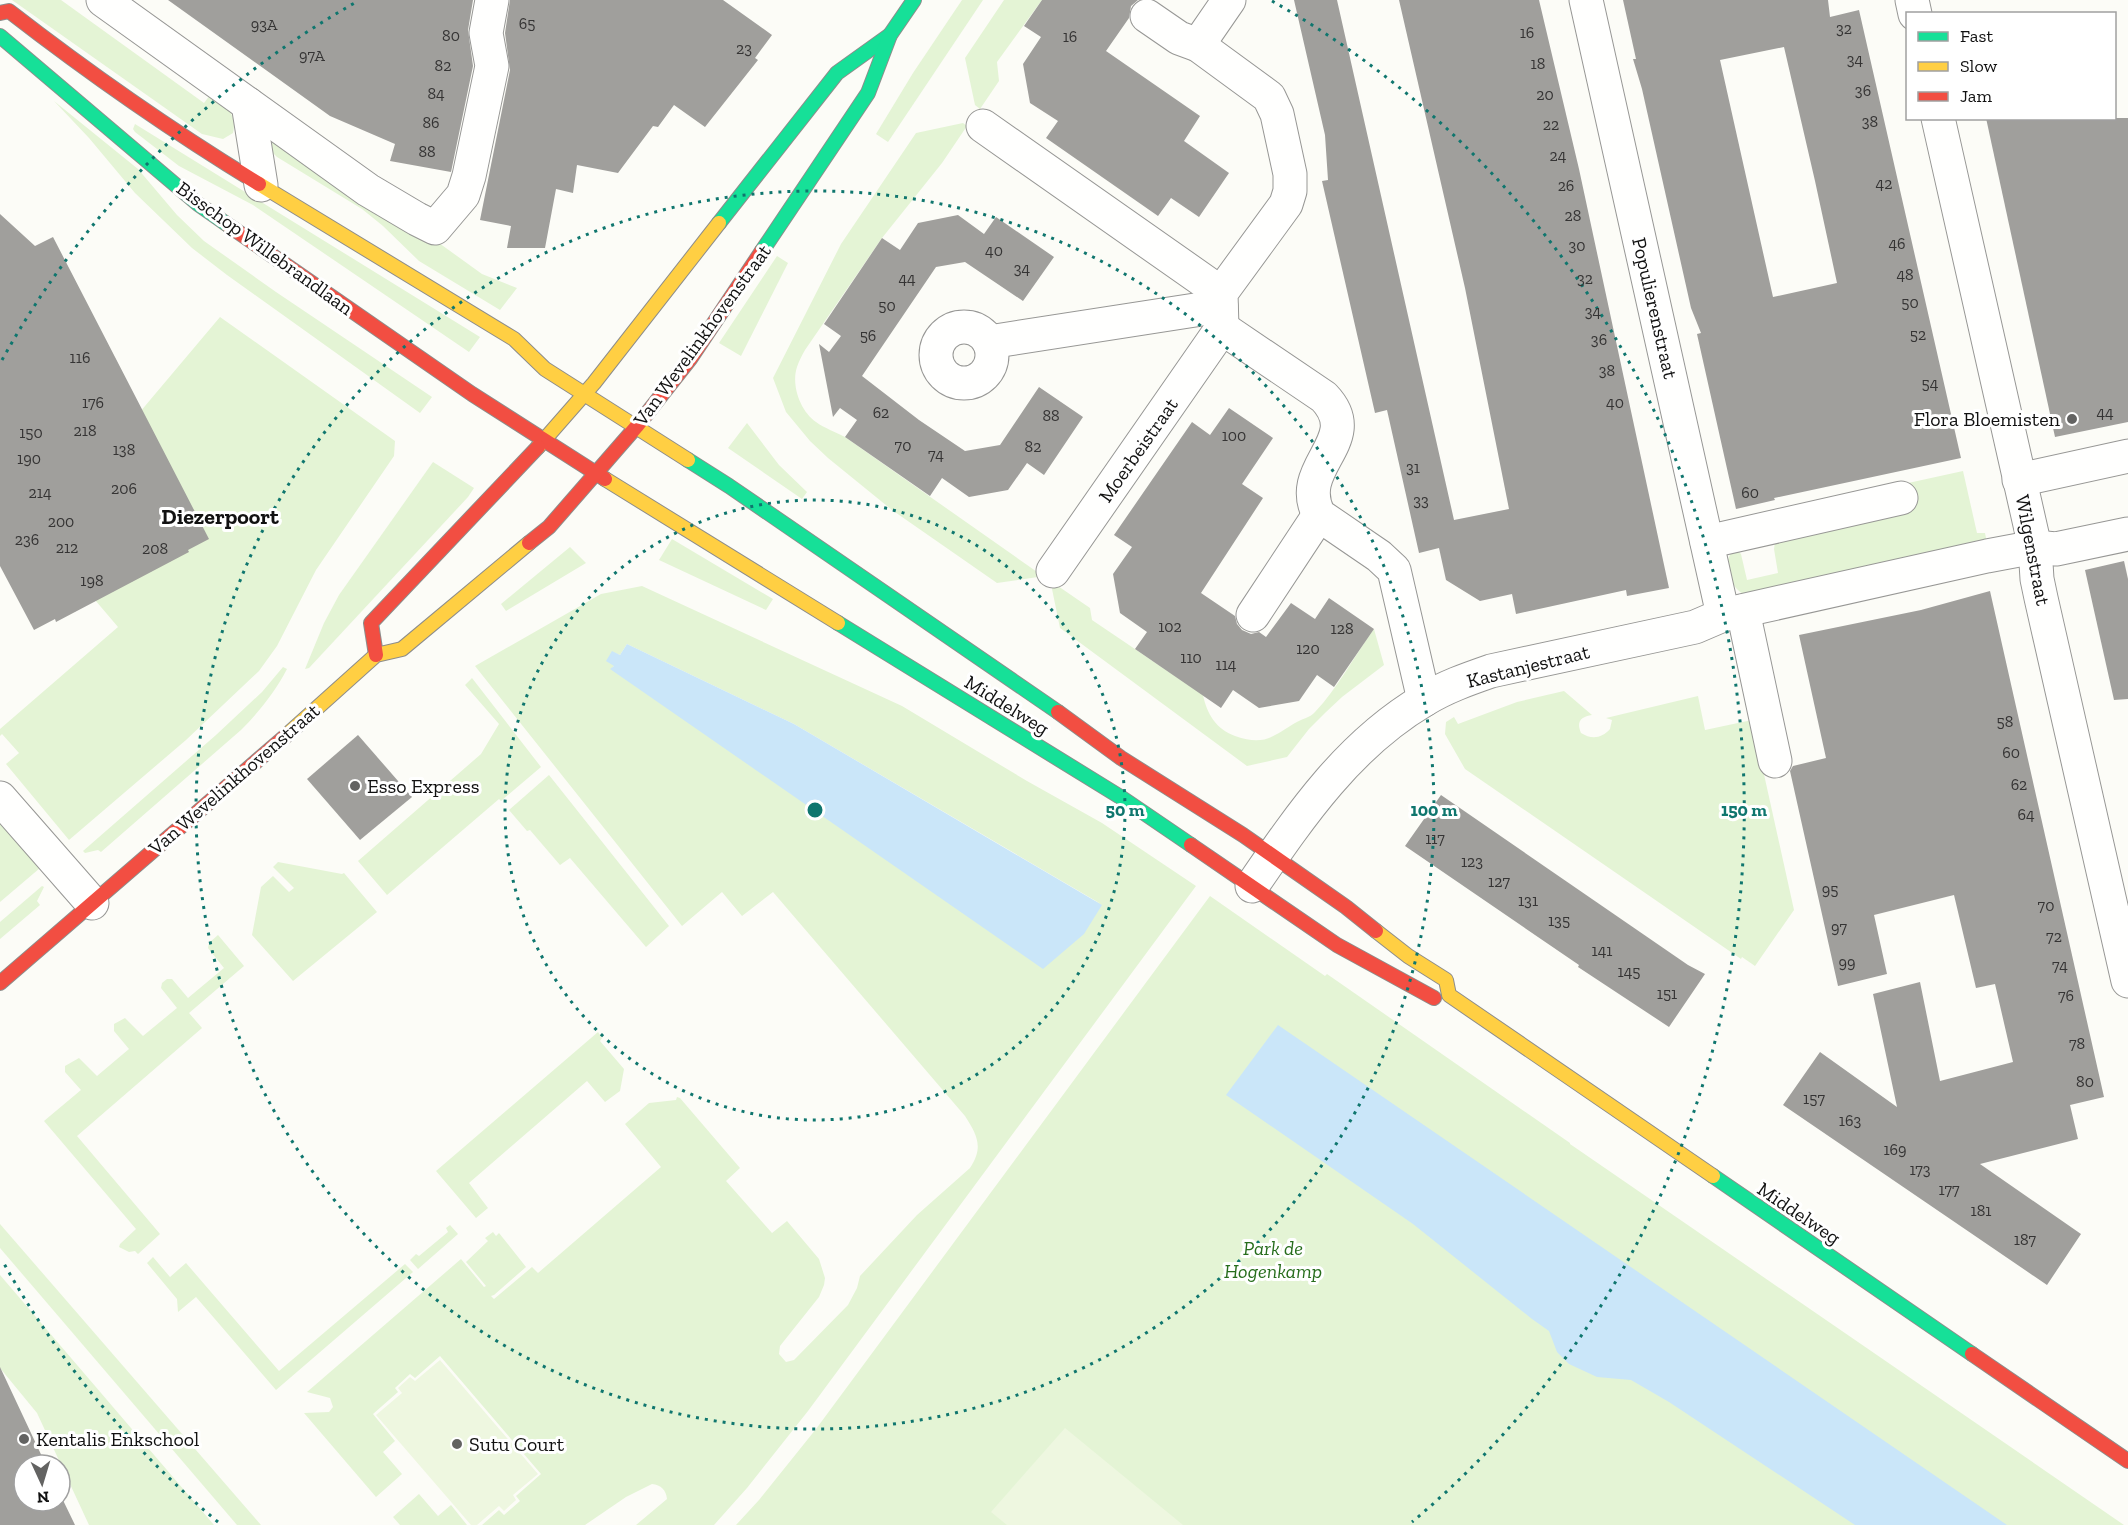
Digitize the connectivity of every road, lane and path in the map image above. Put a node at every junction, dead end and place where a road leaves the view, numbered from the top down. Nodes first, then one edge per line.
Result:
1 (104, 0) edge
2 (492, 0) edge
3 (914, 0) edge
4 (1229, 0) edge
5 (1586, 0) edge
6 (0, 13) edge
7 (1147, 16) dead end
8 (890, 35) junction
9 (0, 36) edge
10 (1198, 45) junction
11 (248, 104) junction
12 (1938, 120) edge
13 (983, 126) dead end
14 (261, 185) junction
15 (1221, 309) junction
16 (989, 342) dead end
17 (585, 394) junction
18 (637, 426) junction
19 (544, 440) junction
20 (2128, 456) edge
21 (597, 474) junction
22 (2019, 480) junction
23 (1901, 498) dead end
24 (1319, 515) junction
25 (2128, 534) edge
26 (1707, 542) junction
27 (2035, 547) junction
28 (1053, 571) dead end
29 (1733, 613) junction
30 (1252, 615) dead end
31 (376, 655) junction
32 (1424, 700) junction
33 (1775, 761) dead end
34 (0, 798) edge
35 (1273, 856) junction
36 (1252, 886) junction
37 (92, 903) junction
38 (2128, 981) edge
39 (0, 982) edge
40 (1449, 995) junction
41 (2128, 1461) edge

1 - 11 street
2 - 11 street
3 - 8 main road, Van Wevelinkhovenstraat
4 - 10 street
5 - 26 street, Populierenstraat
6 - 14 main road
7 - 10 street, Moerbeistraat
8 - 17 main road, Van Wevelinkhovenstraat
8 - 18 main road, Van Wevelinkhovenstraat
9 - 19 main road, Bisschop Willebrandlaan
10 - 15 street, Moerbeistraat
11 - 14 street
12 - 22 street, Wilgenstraat
13 - 15 street
14 - 17 main road
15 - 16 street
15 - 24 street
15 - 28 street, Moerbeistraat
17 - 18 main road, Middelweg
17 - 19 main road, Van Wevelinkhovenstraat
18 - 21 main road, Van Wevelinkhovenstraat
18 - 35 main road, Middelweg
19 - 21 main road, Middelweg
19 - 31 main road, Van Wevelinkhovenstraat
20 - 22 street
21 - 31 main road, Van Wevelinkhovenstraat
21 - 36 main road, Middelweg
22 - 27 street, Wilgenstraat
23 - 26 street
24 - 30 street
24 - 32 street
25 - 27 street, Kastanjestraat
26 - 29 street, Populierenstraat
27 - 29 street, Kastanjestraat
27 - 38 street, Wilgenstraat
29 - 32 street, Kastanjestraat
29 - 33 street
31 - 37 main road, Van Wevelinkhovenstraat
32 - 35 street, Kastanjestraat
34 - 37 street
35 - 36 street, Kastanjestraat
35 - 40 main road, Middelweg
36 - 40 main road, Middelweg
37 - 39 main road, Van Wevelinkhovenstraat
40 - 41 main road, Middelweg

